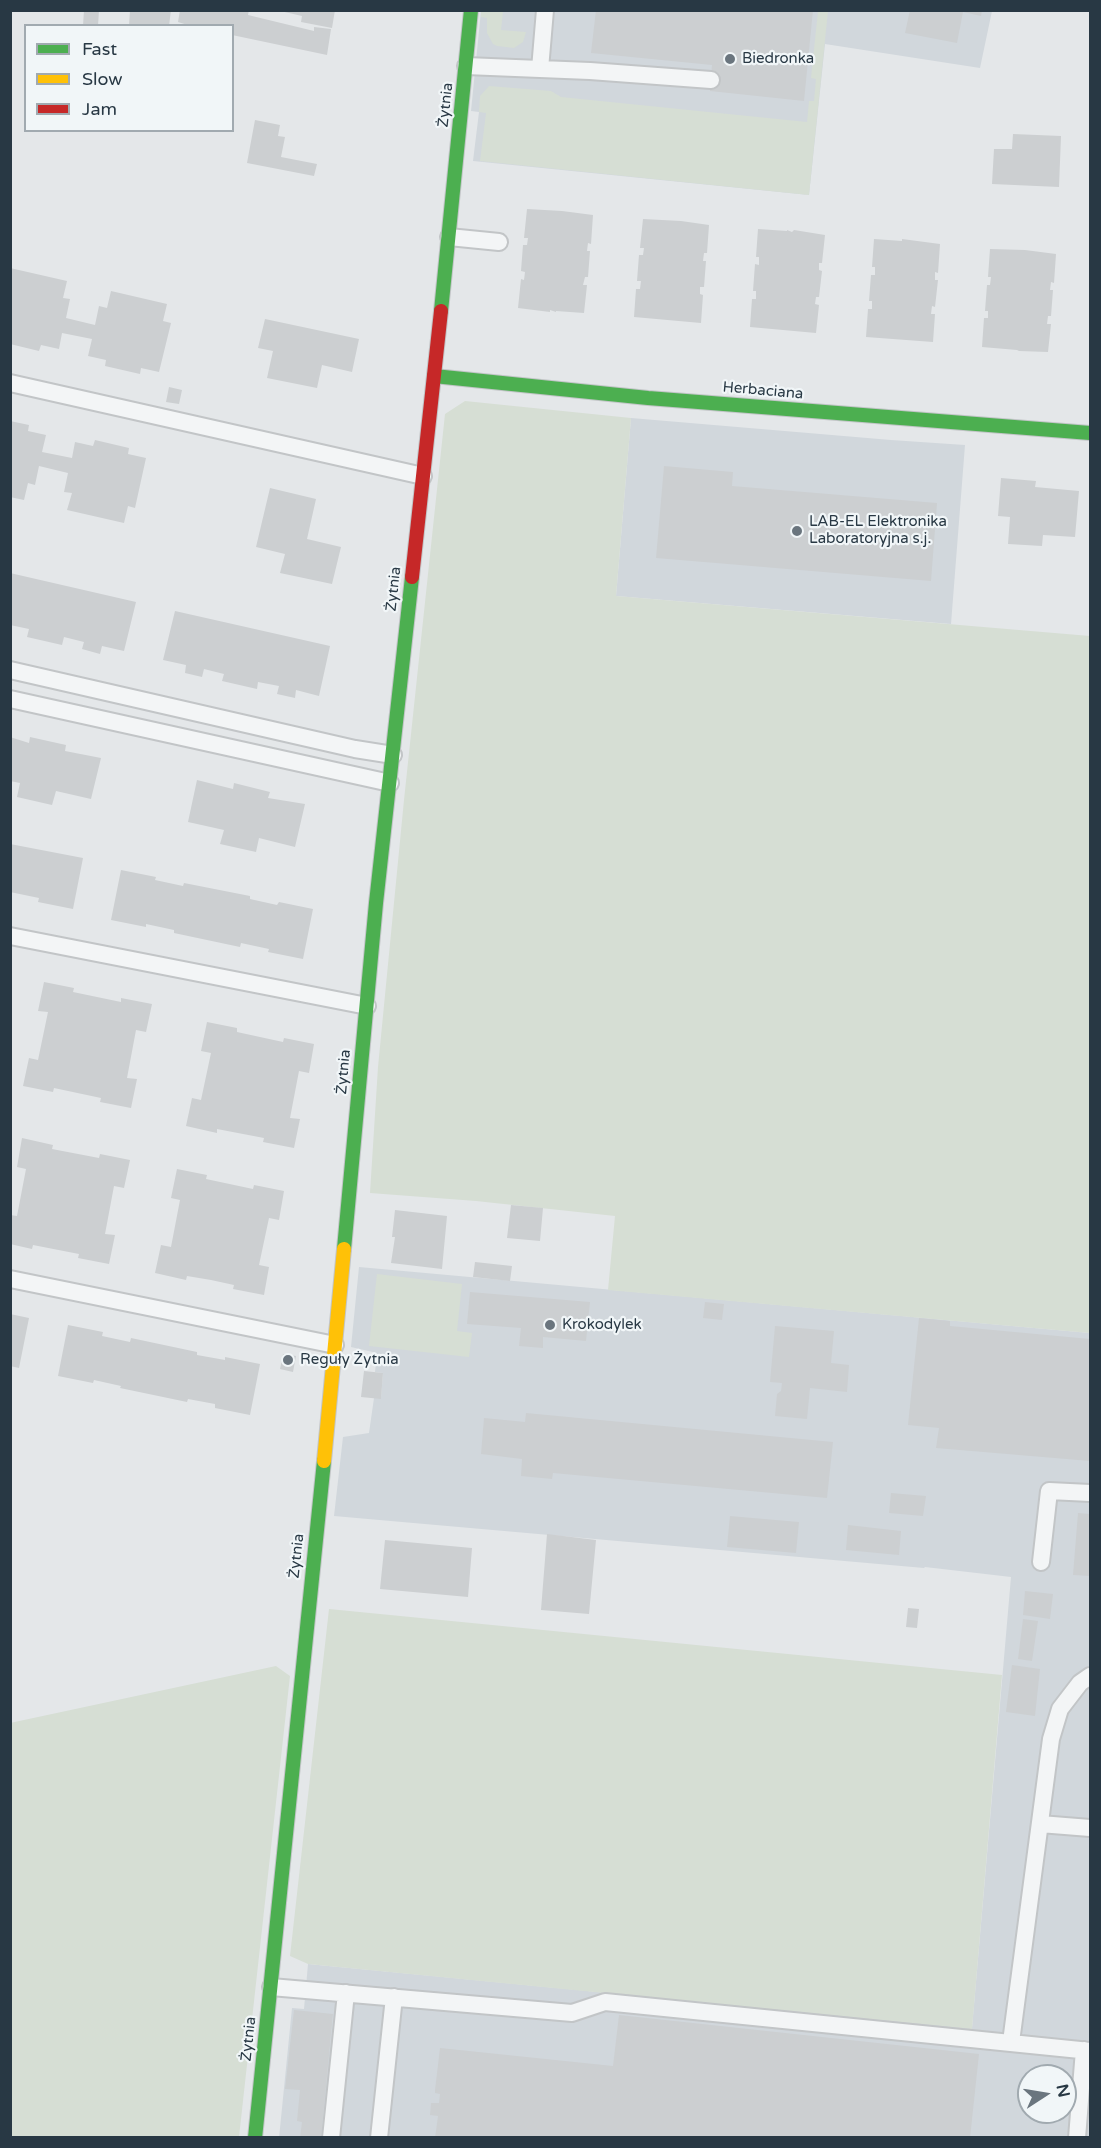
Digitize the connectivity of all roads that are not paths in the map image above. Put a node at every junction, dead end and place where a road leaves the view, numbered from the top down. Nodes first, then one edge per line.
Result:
1 (471, 10) edge
2 (545, 10) edge
3 (466, 66) junction
4 (540, 69) junction
5 (711, 80) dead end
6 (449, 237) junction
7 (499, 242) dead end
8 (434, 376) junction
9 (10, 383) edge
10 (1090, 434) edge
11 (423, 476) junction
12 (10, 670) edge
13 (10, 699) edge
14 (393, 755) junction
15 (390, 783) junction
16 (10, 936) edge
17 (367, 1006) junction
18 (10, 1279) edge
19 (335, 1345) junction
20 (1090, 1492) edge
21 (1041, 1562) dead end
22 (1090, 1676) edge
23 (1040, 1824) junction
24 (1090, 1828) edge
25 (271, 1987) junction
26 (346, 1993) junction
27 (394, 1997) junction
28 (1011, 2042) junction
29 (1088, 2051) edge
30 (255, 2138) edge
31 (330, 2138) edge
32 (379, 2138) edge
33 (1077, 2138) edge

1 - 3 street, Żytnia
2 - 4 lane
3 - 4 lane
3 - 6 street, Żytnia
4 - 5 lane
6 - 7 lane
6 - 8 street, Żytnia
8 - 10 street, Herbaciana
8 - 11 street, Żytnia
9 - 11 lane
11 - 14 street, Żytnia
12 - 14 lane
13 - 15 lane
14 - 15 street, Żytnia
15 - 17 street, Żytnia
16 - 17 lane
17 - 19 street, Żytnia
18 - 19 lane
19 - 25 street, Żytnia
20 - 21 lane
22 - 23 lane
23 - 24 lane
23 - 28 lane
25 - 26 lane
25 - 30 street, Żytnia
26 - 27 lane
26 - 31 lane
27 - 28 lane
27 - 32 lane
28 - 29 lane
29 - 33 lane

